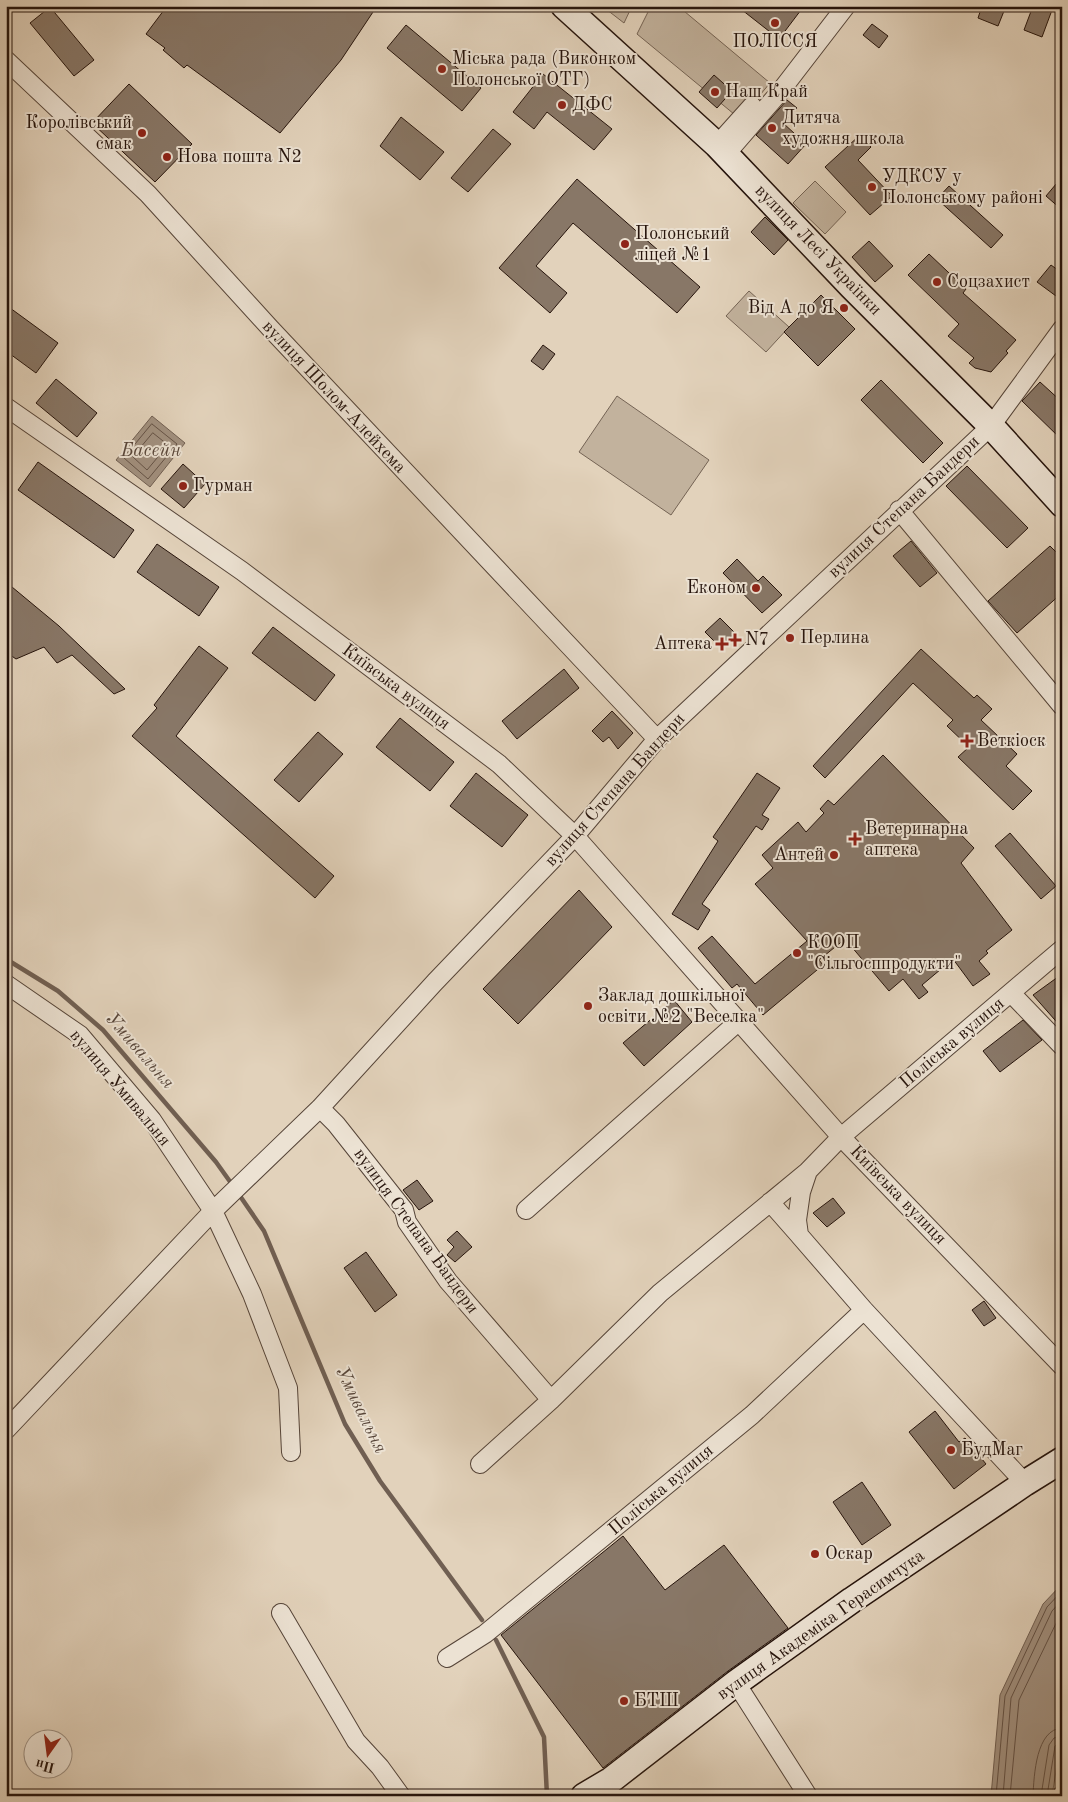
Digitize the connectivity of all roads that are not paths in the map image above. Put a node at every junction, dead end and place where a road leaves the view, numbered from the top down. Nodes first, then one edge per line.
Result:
1 (564, 6) edge
2 (831, 6) edge
3 (846, 6) edge
4 (6, 60) edge
5 (721, 149) junction
6 (1062, 329) edge
7 (6, 407) edge
8 (991, 426) junction
9 (1062, 504) edge
10 (899, 510) junction
11 (1062, 706) edge
12 (657, 739) junction
13 (575, 836) junction
14 (1062, 949) edge
15 (6, 984) edge
16 (1011, 993) junction
17 (739, 1021) junction
18 (1062, 1046) edge
19 (320, 1108) junction
20 (842, 1136) junction
21 (808, 1171) junction
22 (770, 1202) junction
23 (526, 1210) dead end
24 (214, 1211) junction
25 (799, 1234) junction
26 (864, 1310) junction
27 (1062, 1366) edge
28 (551, 1400) junction
29 (6, 1430) edge
30 (291, 1452) dead end
31 (1062, 1460) edge
32 (480, 1464) dead end
33 (1025, 1483) junction
34 (281, 1613) dead end
35 (447, 1658) dead end
36 (736, 1683) junction
37 (401, 1796) edge
38 (584, 1796) edge
39 (808, 1796) edge

1 - 5 main road, вулиця Лесі Українки
2 - 5 street
3 - 5 street
4 - 12 street, вулиця Шолом-Алейхема
5 - 8 main road, вулиця Лесі Українки
6 - 8 street, вулиця Степана Бандери
7 - 13 street, Київська вулиця
8 - 9 main road, вулиця Лесі Українки
8 - 10 street, вулиця Степана Бандери
10 - 11 street
10 - 12 street, вулиця Степана Бандери
12 - 13 street, вулиця Степана Бандери
13 - 17 street, Київська вулиця
13 - 19 street, вулиця Степана Бандери
14 - 16 street, Поліська вулиця
15 - 24 street, вулиця Умивальня
16 - 18 street
16 - 20 street, Поліська вулиця
17 - 20 street, Київська вулиця
17 - 23 street
19 - 24 street, вулиця Степана Бандери
19 - 28 street, вулиця Степана Бандери
20 - 21 street, Поліська вулиця
20 - 27 street, Київська вулиця
21 - 22 street
21 - 25 street
22 - 25 street
22 - 28 street
24 - 29 street, вулиця Степана Бандери
24 - 30 street
25 - 26 street
26 - 33 street
26 - 35 street, Поліська вулиця
28 - 32 street
31 - 33 main road, вулиця Академіка Герасимчука
33 - 36 main road, вулиця Академіка Герасимчука
34 - 37 street
36 - 38 main road, вулиця Академіка Герасимчука
36 - 39 street

